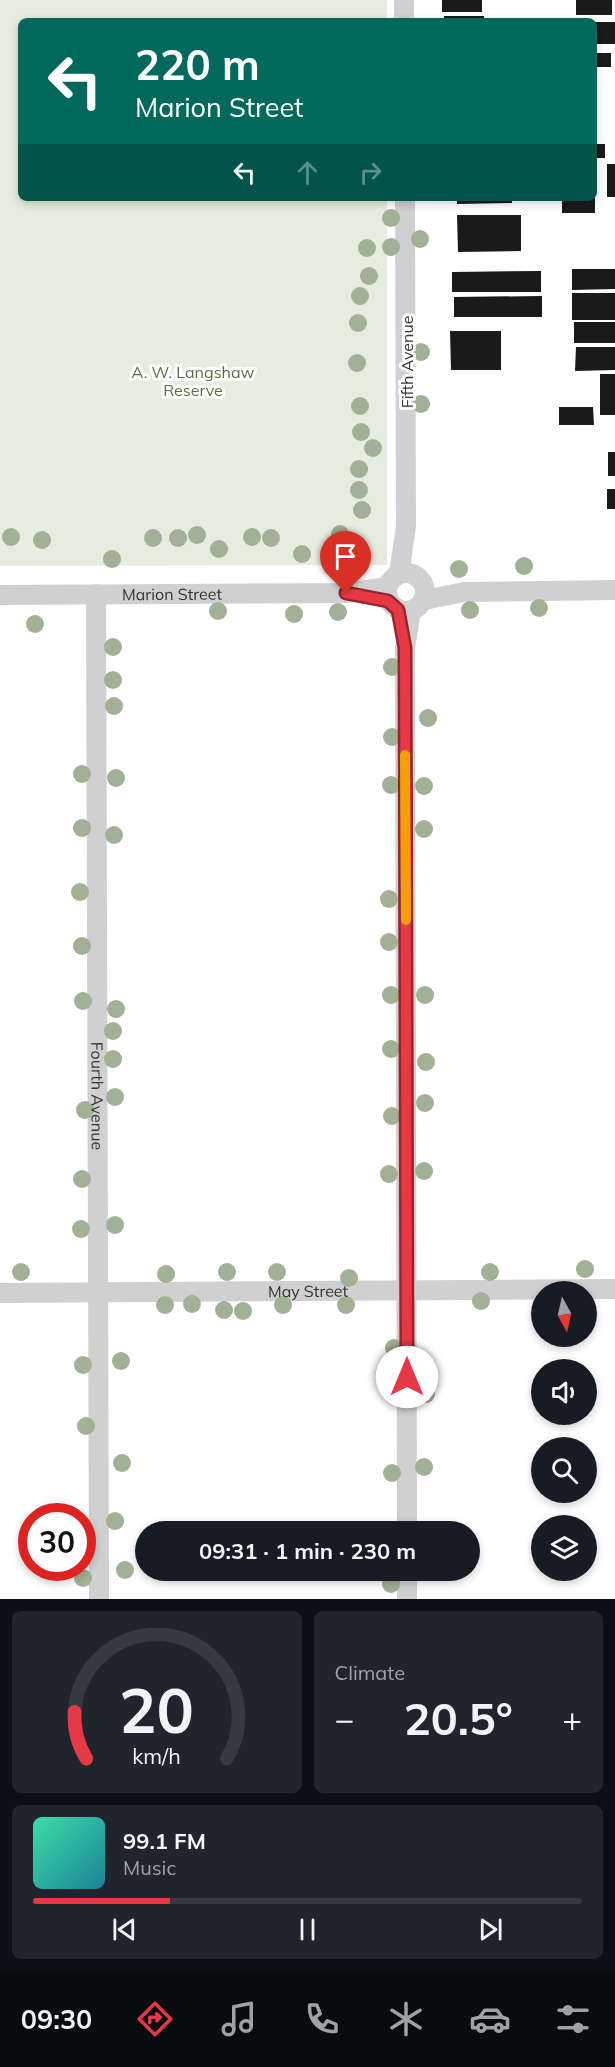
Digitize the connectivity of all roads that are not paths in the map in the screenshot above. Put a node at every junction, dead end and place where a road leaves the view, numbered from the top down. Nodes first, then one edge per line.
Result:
1 (404, 0) edge
2 (404, 18) edge
3 (405, 201) edge
4 (615, 590) edge
5 (406, 593) junction
6 (96, 594) junction
7 (0, 595) edge
8 (615, 1289) edge
9 (407, 1290) junction
10 (0, 1293) edge
11 (97, 1293) junction
12 (407, 1521) edge
13 (407, 1581) edge
14 (99, 1599) edge
15 (407, 1599) edge

1 - 2 street
3 - 5 street, Fifth Avenue
4 - 5 street, Marion Street
5 - 6 street, Marion Street
5 - 9 street, Fifth Avenue
6 - 7 street, Marion Street
6 - 11 street, Fourth Avenue
8 - 9 street, May Street
9 - 11 street, May Street
9 - 12 street, Fifth Avenue
10 - 11 street, May Street
11 - 14 street, Fourth Avenue
13 - 15 street

